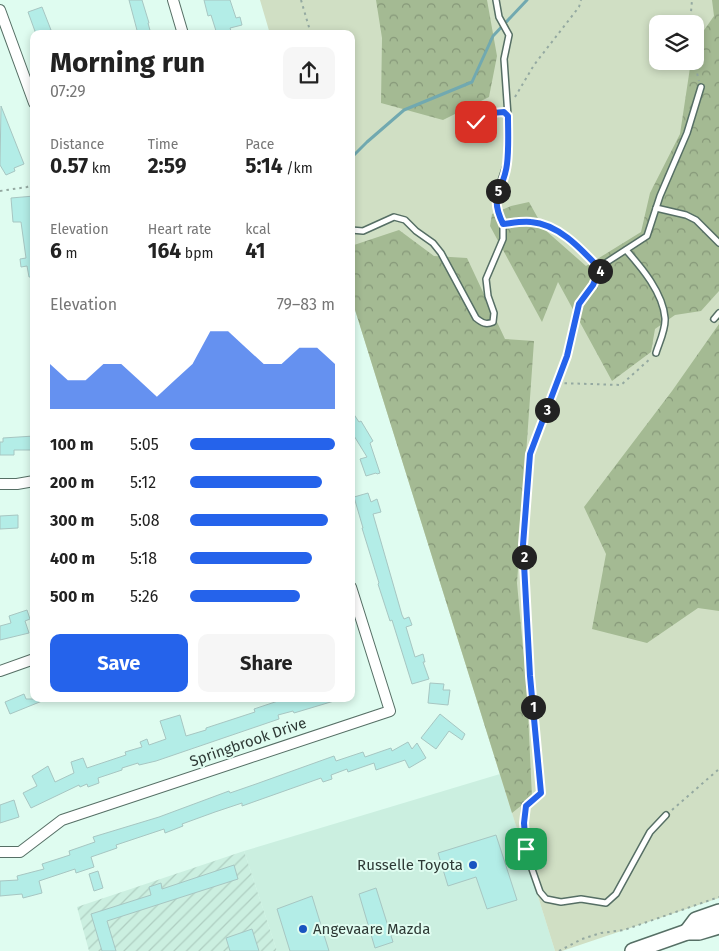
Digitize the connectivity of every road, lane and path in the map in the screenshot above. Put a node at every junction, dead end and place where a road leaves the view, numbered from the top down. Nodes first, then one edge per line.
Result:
1 (173, 0) edge
2 (301, 0) edge
3 (496, 0) edge
4 (581, 0) edge
5 (692, 0) edge
6 (0, 10) edge
7 (691, 15) edge
8 (182, 30) edge
9 (310, 30) edge
10 (696, 70) edge
11 (701, 87) joint
12 (30, 92) edge
13 (508, 114) junction
14 (470, 128) dead end
15 (30, 186) edge
16 (0, 191) edge
17 (656, 208) junction
18 (503, 224) junction
19 (355, 231) edge
20 (719, 243) edge
21 (626, 250) junction
22 (600, 269) junction
23 (719, 313) edge
24 (714, 319) dead end
25 (574, 324) joint
26 (656, 353) joint
27 (557, 383) junction
28 (30, 482) edge
29 (0, 484) edge
30 (355, 600) edge
31 (30, 660) edge
32 (0, 671) edge
33 (719, 769) edge
34 (526, 806) joint
35 (666, 815) joint
36 (0, 852) edge
37 (719, 897) edge
38 (719, 912) edge
39 (719, 926) edge
40 (686, 932) junction
41 (559, 951) edge
42 (633, 951) edge

1 - 8 street
2 - 9 path
3 - 13 lane
4 - 13 path
5 - 7 path
6 - 12 street
10 - 11 path
11 - 17 lane
13 - 14 lane
13 - 18 lane
15 - 16 path
17 - 20 lane
17 - 21 lane
18 - 19 lane
18 - 22 lane
21 - 22 lane
21 - 26 lane
22 - 25 lane
23 - 24 lane
25 - 27 path
26 - 27 path
27 - 34 path
28 - 29 street
30 - 36 street, Springbrook Drive
31 - 32 street
33 - 35 path
34 - 35 lane
37 - 41 path
38 - 40 main road
39 - 40 main road
40 - 42 main road

